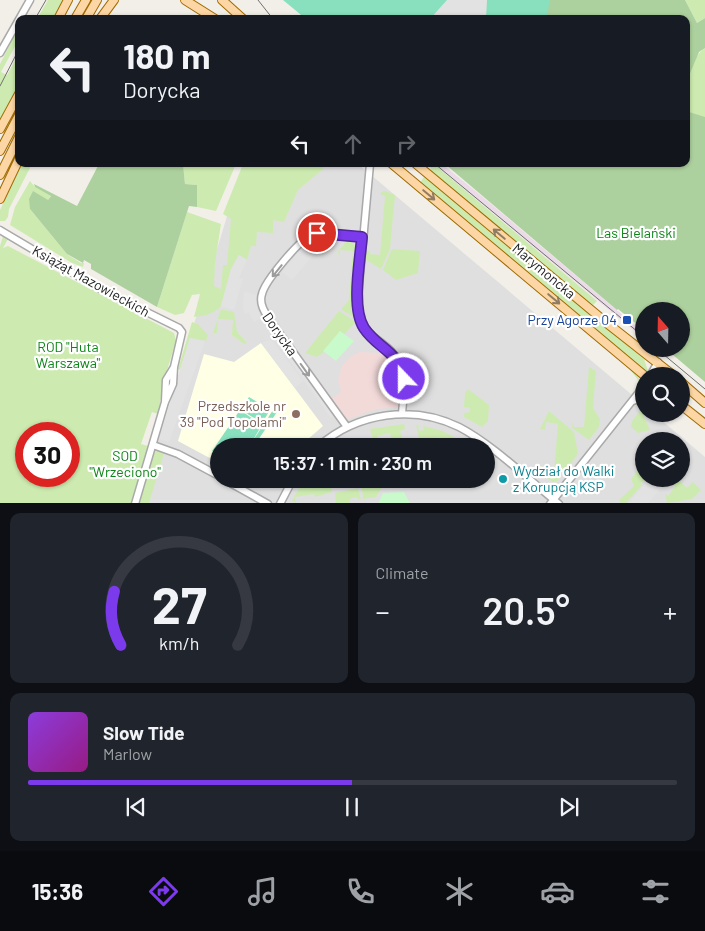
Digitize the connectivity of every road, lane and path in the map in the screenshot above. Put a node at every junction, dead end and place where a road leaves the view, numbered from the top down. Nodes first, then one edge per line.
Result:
1 (30, 0) edge
2 (68, 0) edge
3 (86, 0) edge
4 (98, 0) edge
5 (114, 0) edge
6 (185, 0) edge
7 (222, 0) edge
8 (22, 15) edge
9 (60, 15) edge
10 (77, 15) edge
11 (89, 15) edge
12 (103, 15) edge
13 (209, 15) edge
14 (239, 15) edge
15 (15, 26) edge
16 (0, 53) edge
17 (15, 101) edge
18 (15, 123) edge
19 (0, 129) edge
20 (15, 145) edge
21 (0, 151) edge
22 (15, 167) edge
23 (370, 167) edge
24 (396, 167) edge
25 (420, 167) edge
26 (0, 175) edge
27 (0, 199) edge
28 (0, 230) edge
29 (362, 237) junction
30 (658, 362) junction
31 (635, 367) edge
32 (655, 367) edge
33 (664, 367) edge
34 (690, 390) edge
35 (635, 397) edge
36 (635, 400) edge
37 (632, 401) junction
38 (705, 403) edge
39 (690, 412) edge
40 (402, 414) junction
41 (705, 424) edge
42 (347, 427) junction
43 (331, 438) edge
44 (153, 445) junction
45 (210, 471) edge
46 (239, 488) edge
47 (288, 488) edge
48 (554, 502) edge
49 (135, 503) edge
50 (266, 503) edge
51 (281, 503) edge

1 - 8 street
2 - 9 main road
3 - 10 main road
4 - 11 main road
5 - 12 main road
6 - 13 main road
7 - 14 main road
15 - 16 street
17 - 19 main road
18 - 21 main road
20 - 26 main road
22 - 27 main road
23 - 29 street
24 -> 31 main road, Marymoncka
30 -> 25 main road, Marymoncka
28 - 44 street, Książąt Mazowieckich
29 - 40 street
29 -> 42 street, Dorycka
30 - 32 street
30 - 33 main road, Marymoncka
34 - 38 main road
35 - 37 street
36 - 37 street
37 - 48 street
39 - 41 main road
40 - 42 street
40 - 48 street
42 - 43 street
44 - 45 street
44 - 49 street
46 - 50 street
47 - 51 street

